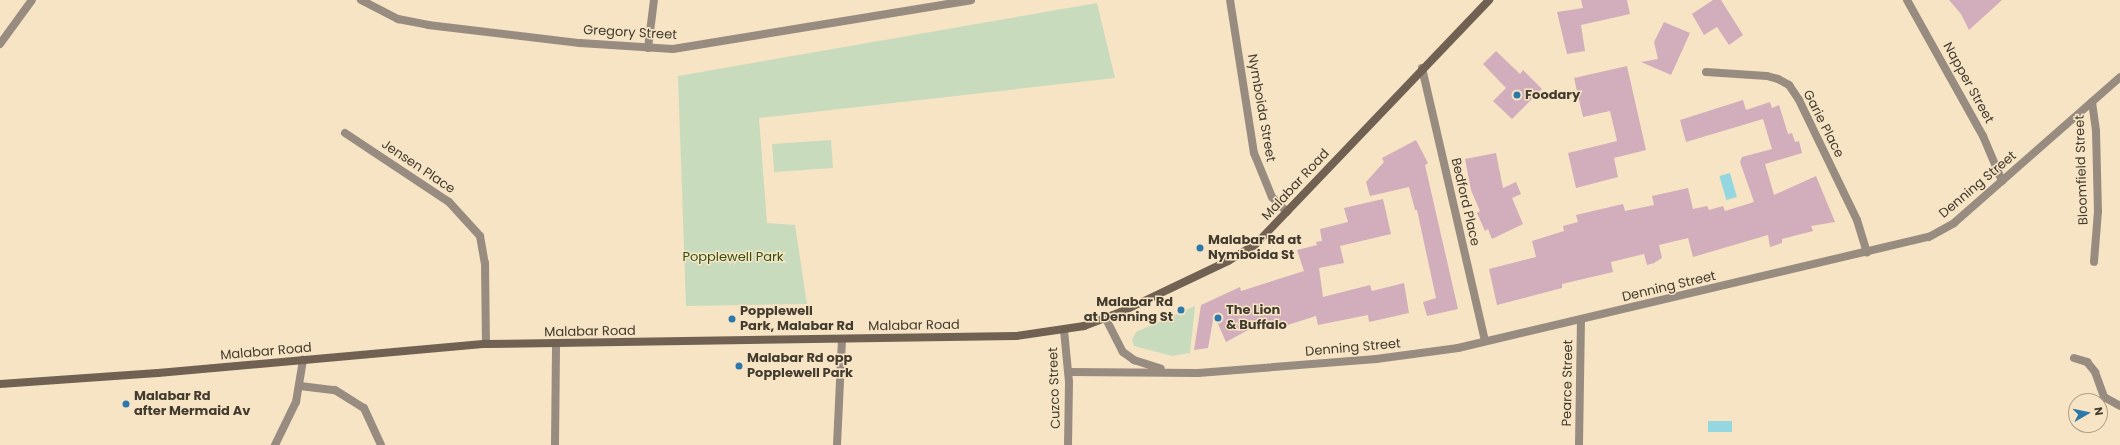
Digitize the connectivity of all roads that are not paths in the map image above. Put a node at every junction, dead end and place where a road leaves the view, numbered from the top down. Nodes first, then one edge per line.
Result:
1 (32, 0) edge
2 (361, 0) edge
3 (654, 0) edge
4 (972, 0) edge
5 (1230, 0) edge
6 (1489, 0) edge
7 (1907, 0) edge
8 (943, 2) edge
9 (0, 44) edge
10 (648, 48) junction
11 (1422, 68) junction
12 (1706, 72) dead end
13 (2120, 77) edge
14 (2092, 102) junction
15 (345, 133) dead end
16 (2002, 181) junction
17 (1287, 212) junction
18 (1867, 252) junction
19 (2094, 262) dead end
20 (1106, 319) junction
21 (1580, 321) junction
22 (1064, 330) junction
23 (842, 340) junction
24 (1484, 341) junction
25 (486, 344) junction
26 (556, 344) junction
27 (2074, 358) dead end
28 (303, 360) junction
29 (1165, 371) junction
30 (1069, 372) junction
31 (0, 384) edge
32 (300, 386) junction
33 (2120, 406) edge
34 (275, 445) edge
35 (381, 445) edge
36 (555, 445) edge
37 (837, 445) edge
38 (1068, 445) edge
39 (1579, 445) edge

1 - 9 street
2 - 10 street, Gregory Street
3 - 10 street
4 - 8 street, Gregory Street
5 - 17 street, Nymboida Street
6 - 11 main road, Malabar Road
7 - 16 street, Napper Street
8 - 10 street, Gregory Street
11 - 17 main road, Malabar Road
11 - 24 street, Bedford Place
12 - 18 street, Garie Place
13 - 14 street, Denning Street
14 - 16 street, Denning Street
14 - 19 street, Bloomfield Street
15 - 25 street, Jensen Place
16 - 18 street, Denning Street
17 - 20 main road, Malabar Road
18 - 21 street, Denning Street
20 - 22 main road, Malabar Road
20 - 29 street, Denning Street
21 - 24 street, Denning Street
21 - 39 street, Pearce Street
22 - 23 main road, Malabar Road
22 - 30 street, Cuzco Street
23 - 26 main road, Malabar Road
23 - 37 street
24 - 29 street, Denning Street
25 - 26 main road, Malabar Road
25 - 28 main road, Malabar Road
26 - 36 street
27 - 33 street
28 - 31 main road, Malabar Road
28 - 32 street
29 - 30 street, Denning Street
30 - 38 street, Cuzco Street
32 - 34 street
32 - 35 street

